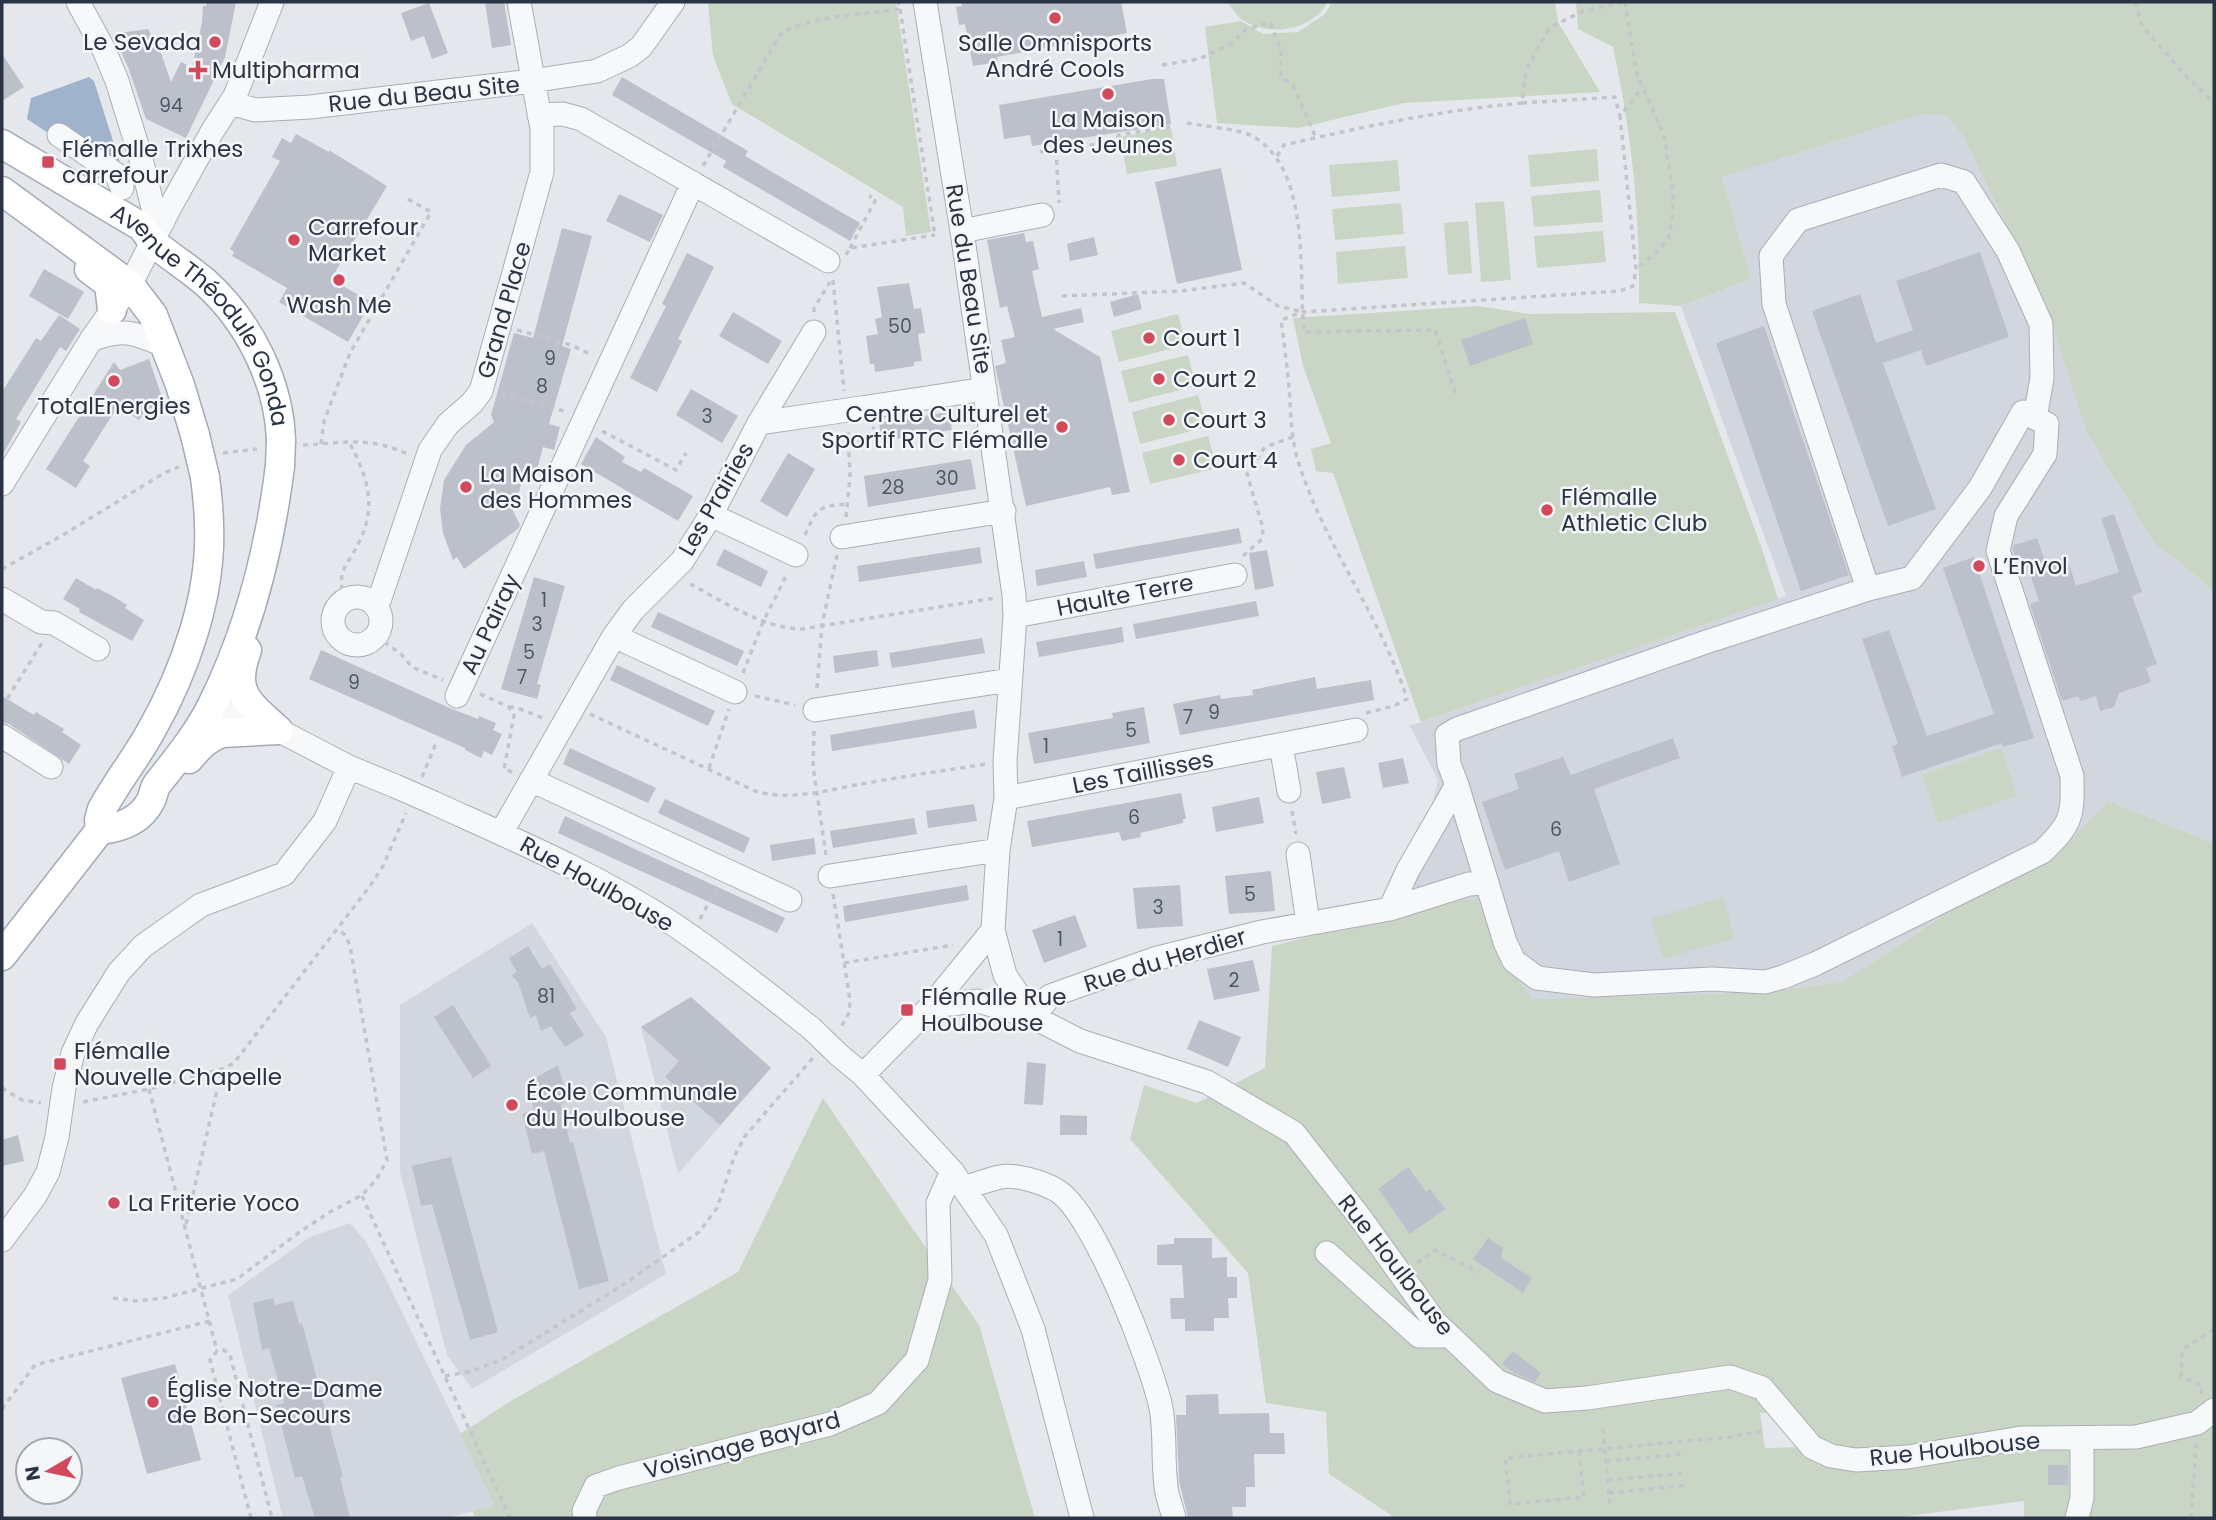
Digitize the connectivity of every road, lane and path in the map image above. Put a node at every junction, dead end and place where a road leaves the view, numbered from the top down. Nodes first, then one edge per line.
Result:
1 (78, 2) edge
2 (272, 2) edge
3 (519, 2) edge
4 (898, 2) edge
5 (925, 2) edge
6 (1625, 2) edge
7 (2135, 2) edge
8 (665, 4) edge
9 (900, 9) junction
10 (1163, 65) dead end
11 (532, 82) junction
12 (1643, 87) junction
13 (230, 103) junction
14 (1522, 103) junction
15 (2214, 103) edge
16 (539, 115) junction
17 (1620, 116) junction
18 (1187, 122) dead end
19 (1175, 126) dead end
20 (59, 135) dead end
21 (1316, 138) junction
22 (2, 144) edge
23 (1056, 150) junction
24 (1040, 152) dead end
25 (1277, 156) junction
26 (693, 183) junction
27 (148, 187) junction
28 (2, 191) edge
29 (869, 196) dead end
30 (407, 198) dead end
31 (119, 199) junction
32 (2, 205) edge
33 (1051, 214) joint
34 (962, 231) junction
35 (158, 232) junction
36 (850, 248) junction
37 (836, 259) joint
38 (1636, 269) junction
39 (130, 285) junction
40 (1062, 296) dead end
41 (112, 310) junction
42 (1302, 312) junction
43 (501, 325) junction
44 (814, 332) joint
45 (91, 340) junction
46 (163, 345) junction
47 (610, 364) junction
48 (482, 389) junction
49 (985, 389) junction
50 (1457, 398) dead end
51 (847, 409) junction
52 (2035, 418) junction
53 (584, 421) junction
54 (759, 423) junction
55 (1293, 437) junction
56 (349, 442) dead end
57 (321, 444) dead end
58 (686, 453) dead end
59 (2, 484) edge
60 (848, 504) junction
61 (1004, 511) junction
62 (711, 515) junction
63 (842, 537) junction
64 (796, 555) junction
65 (263, 561) junction
66 (669, 574) junction
67 (1235, 575) joint
68 (1868, 589) junction
69 (3, 600) edge
70 (344, 600) junction
71 (375, 604) junction
72 (1015, 605) junction
73 (763, 622) junction
74 (54, 623) junction
75 (822, 625) junction
76 (193, 631) junction
77 (376, 636) junction
78 (614, 636) junction
79 (98, 649) dead end
80 (1010, 680) junction
81 (459, 692) junction
82 (736, 692) junction
83 (213, 704) junction
84 (2, 707) edge
85 (509, 707) junction
86 (815, 710) junction
87 (161, 712) junction
88 (568, 716) junction
89 (1361, 722) joint
90 (278, 730) junction
91 (2, 736) edge
92 (436, 743) dead end
93 (1280, 745) junction
94 (1005, 761) junction
95 (51, 767) dead end
96 (349, 767) junction
97 (708, 769) junction
98 (421, 778) dead end
99 (531, 780) junction
100 (1457, 785) junction
101 (1289, 791) joint
102 (816, 792) junction
103 (1006, 798) junction
104 (150, 802) junction
105 (406, 812) dead end
106 (100, 830) junction
107 (500, 833) junction
108 (998, 850) junction
109 (1298, 854) joint
110 (726, 870) junction
111 (830, 877) junction
112 (1486, 883) junction
113 (790, 900) dead end
114 (1390, 909) junction
115 (1308, 923) junction
116 (338, 929) junction
117 (989, 935) junction
118 (690, 936) junction
119 (2, 956) edge
120 (844, 963) junction
121 (930, 1006) junction
122 (1033, 1017) junction
123 (838, 1031) dead end
124 (827, 1055) junction
125 (222, 1069) junction
126 (863, 1075) junction
127 (2, 1088) edge
128 (149, 1089) junction
129 (61, 1106) junction
130 (958, 1179) junction
131 (362, 1195) junction
132 (185, 1226) junction
133 (2, 1240) edge
134 (1327, 1253) dead end
135 (1479, 1272) dead end
136 (1401, 1275) junction
137 (201, 1289) junction
138 (113, 1298) dead end
139 (210, 1321) junction
140 (1449, 1336) junction
141 (217, 1351) junction
142 (445, 1376) junction
143 (2, 1409) edge
144 (2214, 1410) edge
145 (1603, 1429) dead end
146 (1763, 1431) dead end
147 (2082, 1440) junction
148 (1605, 1449) junction
149 (1579, 1451) junction
150 (1684, 1454) dead end
151 (1606, 1461) junction
152 (1686, 1473) dead end
153 (1608, 1480) junction
154 (1688, 1485) dead end
155 (1609, 1493) junction
156 (1610, 1507) dead end
157 (251, 1518) edge
158 (272, 1518) edge
159 (510, 1518) edge
160 (585, 1518) edge
161 (1083, 1518) edge
162 (1174, 1518) edge
163 (2077, 1518) edge

1 - 27 street
2 - 13 street
3 - 11 street, Grand Place
4 - 9 path
5 - 34 street, Rue du Beau Site
6 - 12 path
6 - 14 path
7 - 15 path
8 - 11 street, Rue du Beau Site
9 - 26 path
9 - 36 path
10 - 21 path
11 - 13 street, Rue du Beau Site
11 - 16 street, Grand Place
12 - 17 path
12 - 38 path
13 - 35 street
14 - 17 path
14 - 21 path
16 - 26 street
16 - 43 street, Grand Place
17 - 38 path
18 - 25 path
19 - 23 path
20 - 31 street
21 - 25 path
22 - 31 main road, Avenue Théodule Gonda
23 - 24 path
23 - 33 path
25 - 42 path
26 - 37 street
26 - 47 street
27 - 31 street
27 - 35 street
28 - 39 main road, Avenue Théodule Gonda
29 - 36 path
30 - 57 path
31 - 35 main road, Avenue Théodule Gonda
32 - 41 main road, Avenue Théodule Gonda
33 - 34 street
34 - 49 street, Rue du Beau Site
35 - 39 street
35 - 65 main road, Avenue Théodule Gonda, bridge
36 - 37 path
38 - 42 path
39 - 41 street
39 - 46 main road, Avenue Théodule Gonda
40 - 42 path
41 - 45 street
42 - 50 path
42 - 55 path
43 - 47 path
43 - 48 street, Grand Place
44 - 51 path
44 - 54 street
45 - 46 street
45 - 59 street
46 - 76 main road, Avenue Théodule Gonda, bridge
47 - 53 street
48 - 53 path
48 - 71 street, Grand Place
49 - 51 street, Les Prairies
49 - 61 street, Rue du Beau Site
51 - 54 street, Les Prairies
51 - 60 path
52 - 68 street
52 - 68 street
52 - 112 street
53 - 58 path
53 - 81 street, Au Pairay
54 - 62 street, Les Prairies
55 - 67 path
55 - 89 path
56 - 70 path
60 - 63 path
60 - 64 path
61 - 63 street
61 - 72 street, Rue du Beau Site
62 - 64 street
62 - 66 street, Les Prairies
63 - 75 path
64 - 73 path
65 - 83 main road, Avenue Théodule Gonda
65 - 90 main road
66 - 73 path
66 - 78 street, Les Prairies
67 - 72 street, Haulte Terre
68 - 100 street
69 - 74 street
70 - 71 street
70 - 77 street
71 - 77 street
72 - 75 path
72 - 80 street, Rue du Beau Site
73 - 75 path
73 - 82 path
74 - 79 street
74 - 84 path
75 - 86 path
76 - 83 main road
76 - 87 main road, Avenue Théodule Gonda
77 - 81 path
78 - 82 street
78 - 88 street, Les Prairies
80 - 86 street
80 - 94 street, Rue du Beau Site
81 - 85 path
82 - 86 path
82 - 97 path
83 - 87 main road
83 - 90 street, Rue Houlbouse
83 - 104 main road, Avenue Théodule Gonda
85 - 88 path
85 - 99 path
86 - 102 path
87 - 106 main road, Avenue Théodule Gonda
88 - 97 path
88 - 99 street, Les Prairies
89 - 93 street, Les Taillisses
90 - 96 street, Rue Houlbouse
90 - 104 main road
91 - 95 street
92 - 98 path
93 - 101 street
93 - 103 street, Les Taillisses
94 - 102 path
94 - 103 street, Rue du Beau Site
96 - 107 street, Rue Houlbouse, bridge
96 - 129 street
97 - 102 path
99 - 107 street, Les Prairies
99 - 110 street
100 - 112 street
100 - 114 street
101 - 109 path
102 - 111 path
103 - 108 street, Rue du Beau Site
104 - 106 main road, Avenue Théodule Gonda
105 - 116 path
106 - 119 main road, Avenue Théodule Gonda
107 - 118 street, Rue Houlbouse
108 - 111 street
108 - 117 street, Rue Houlbouse
109 - 115 street
110 - 113 street
110 - 118 path
111 - 120 path
112 - 114 street, Rue du Herdier
114 - 115 street, Rue du Herdier
115 - 122 street, Rue du Herdier
116 - 125 path
116 - 131 path
117 - 120 path
117 - 121 street
117 - 122 street, Rue Houlbouse
118 - 124 street, Rue Houlbouse, bridge
120 - 123 path
121 - 122 street, Rue Houlbouse
121 - 126 street
122 - 136 street, Rue Houlbouse
124 - 126 street, Rue Houlbouse
124 - 142 path
125 - 128 path
125 - 132 path
126 - 130 street, Rue Houlbouse
127 - 129 path
128 - 129 path
128 - 132 path
129 - 133 street
130 - 160 street, Voisinage Bayard
130 - 161 street, Rue Houlbouse
130 - 162 street
131 - 137 path
131 - 142 path
132 - 137 path
134 - 140 street
135 - 136 path
136 - 140 street, Rue Houlbouse
137 - 138 path
137 - 139 path
139 - 141 path
139 - 143 path
140 - 147 street, Rue Houlbouse
141 - 157 path
141 - 158 path
142 - 159 path
144 - 147 street, Rue Houlbouse
145 - 148 path
146 - 148 path
147 - 163 street
148 - 149 path
148 - 151 path
149 - 149 path
150 - 151 path
151 - 153 path
152 - 153 path
153 - 155 path
154 - 155 path
155 - 156 path

